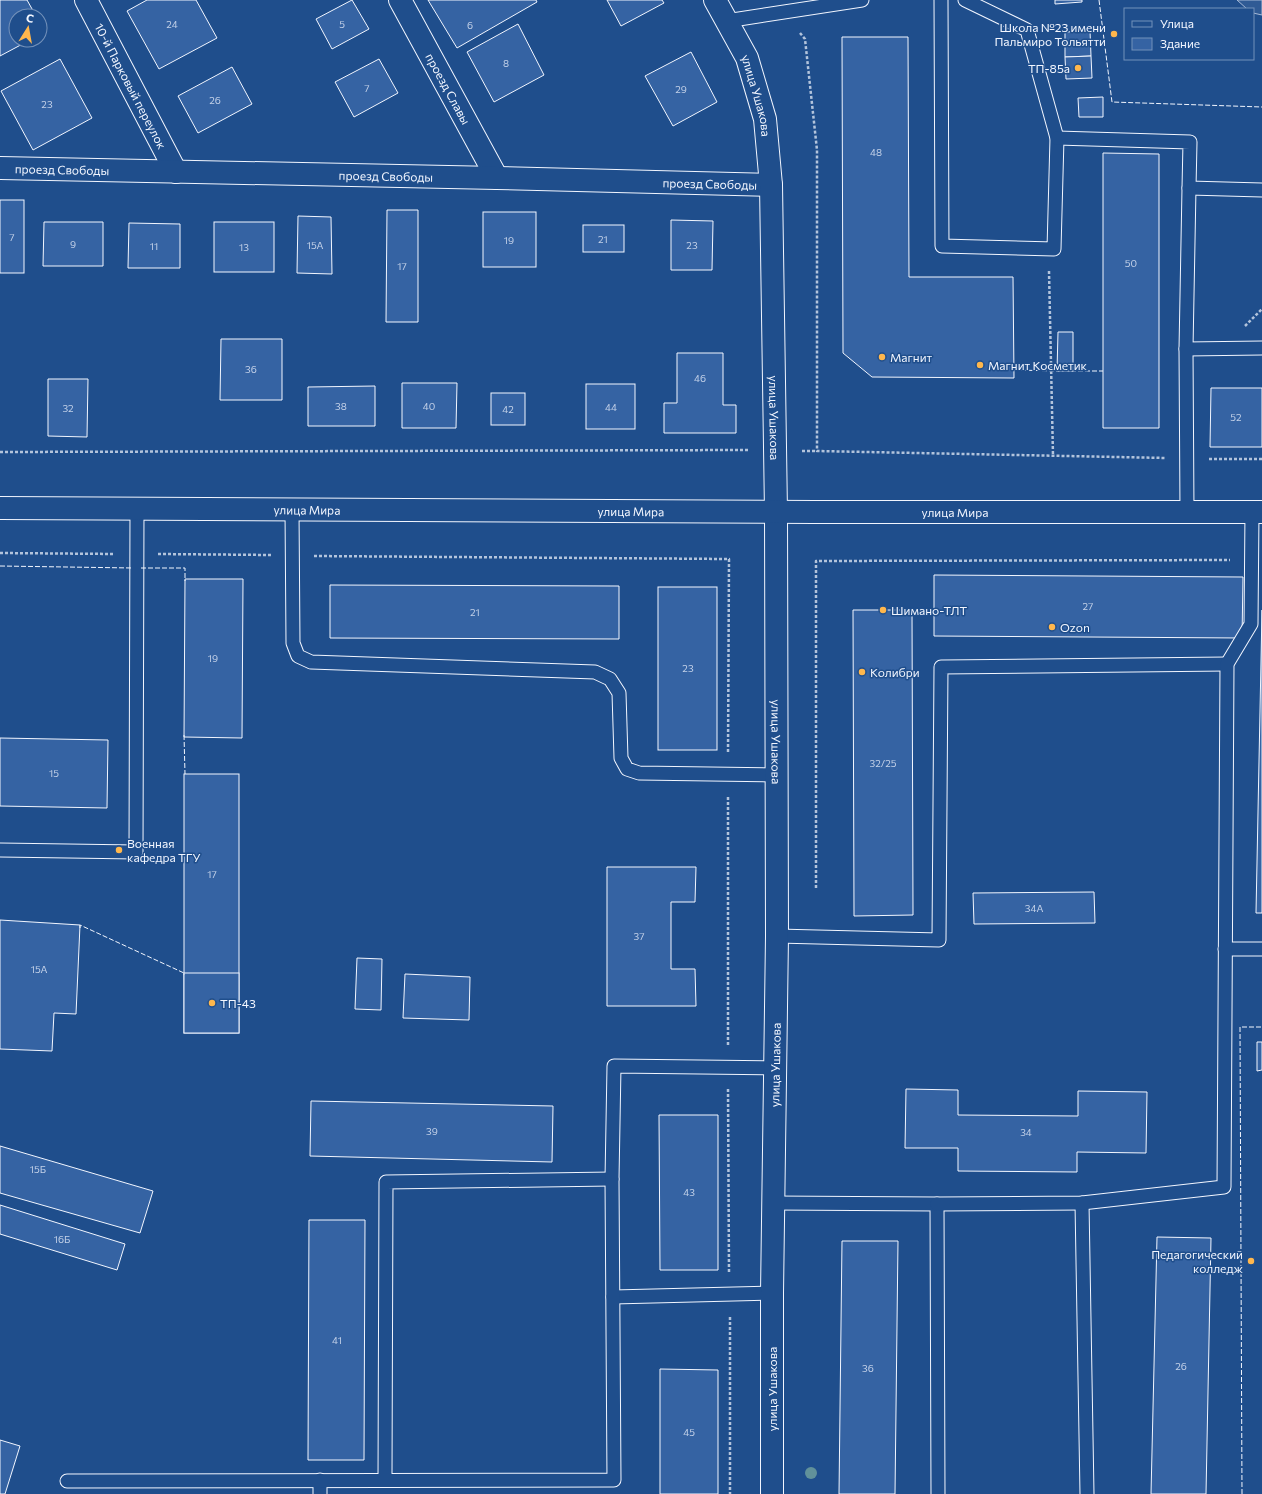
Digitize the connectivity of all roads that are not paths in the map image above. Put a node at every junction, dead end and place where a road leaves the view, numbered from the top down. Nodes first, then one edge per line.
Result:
1 (86, 0) edge
2 (400, 0) edge
3 (715, 0) edge
4 (862, 0) edge
5 (941, 0) edge
6 (965, 0) edge
7 (726, 21) junction
8 (1057, 138) junction
9 (0, 168) edge
10 (176, 172) junction
11 (497, 178) junction
12 (771, 185) junction
13 (1189, 188) junction
14 (1262, 190) edge
15 (1262, 348) edge
16 (1186, 349) junction
17 (0, 508) edge
18 (137, 509) junction
19 (292, 510) junction
20 (776, 512) junction
21 (1187, 512) junction
22 (1257, 512) edge
23 (1227, 664) junction
24 (777, 775) junction
25 (0, 850) edge
26 (777, 936) junction
27 (1225, 949) junction
28 (1262, 950) edge
29 (775, 1068) junction
30 (612, 1179) junction
31 (773, 1203) junction
32 (1082, 1203) junction
33 (937, 1204) junction
34 (772, 1293) junction
35 (613, 1297) junction
36 (320, 1480) junction
37 (385, 1480) junction
38 (67, 1481) dead end
39 (320, 1494) edge
40 (772, 1494) edge
41 (938, 1494) edge
42 (1087, 1494) edge

1 - 10 street, 10-й Парковый переулок
2 - 11 street, проезд Славы
3 - 7 street, улица Ушакова
4 - 7 lane
5 - 8 lane
6 - 8 lane
7 - 12 street, улица Ушакова
8 - 13 lane
9 - 10 street, проезд Свободы
10 - 11 street, проезд Свободы
11 - 12 street, проезд Свободы
12 - 20 street, улица Ушакова
13 - 14 lane
13 - 16 lane
15 - 16 lane
16 - 21 lane
17 - 18 street, улица Мира
18 - 19 street, улица Мира
18 - 25 lane
19 - 20 street, улица Мира
19 - 24 lane
20 - 21 street, улица Мира
20 - 24 street, улица Ушакова
21 - 22 street, улица Мира
22 - 23 lane
23 - 26 lane
23 - 27 lane
24 - 26 street, улица Ушакова
26 - 29 street, улица Ушакова
27 - 28 lane
27 - 32 lane
29 - 30 lane
29 - 31 street, улица Ушакова
30 - 35 lane
30 - 37 lane
31 - 33 lane
31 - 34 street, улица Ушакова
32 - 33 lane
32 - 42 lane
33 - 41 lane
34 - 35 lane
34 - 40 street, улица Ушакова
35 - 37 lane
36 - 37 lane
36 - 38 lane
36 - 39 lane

